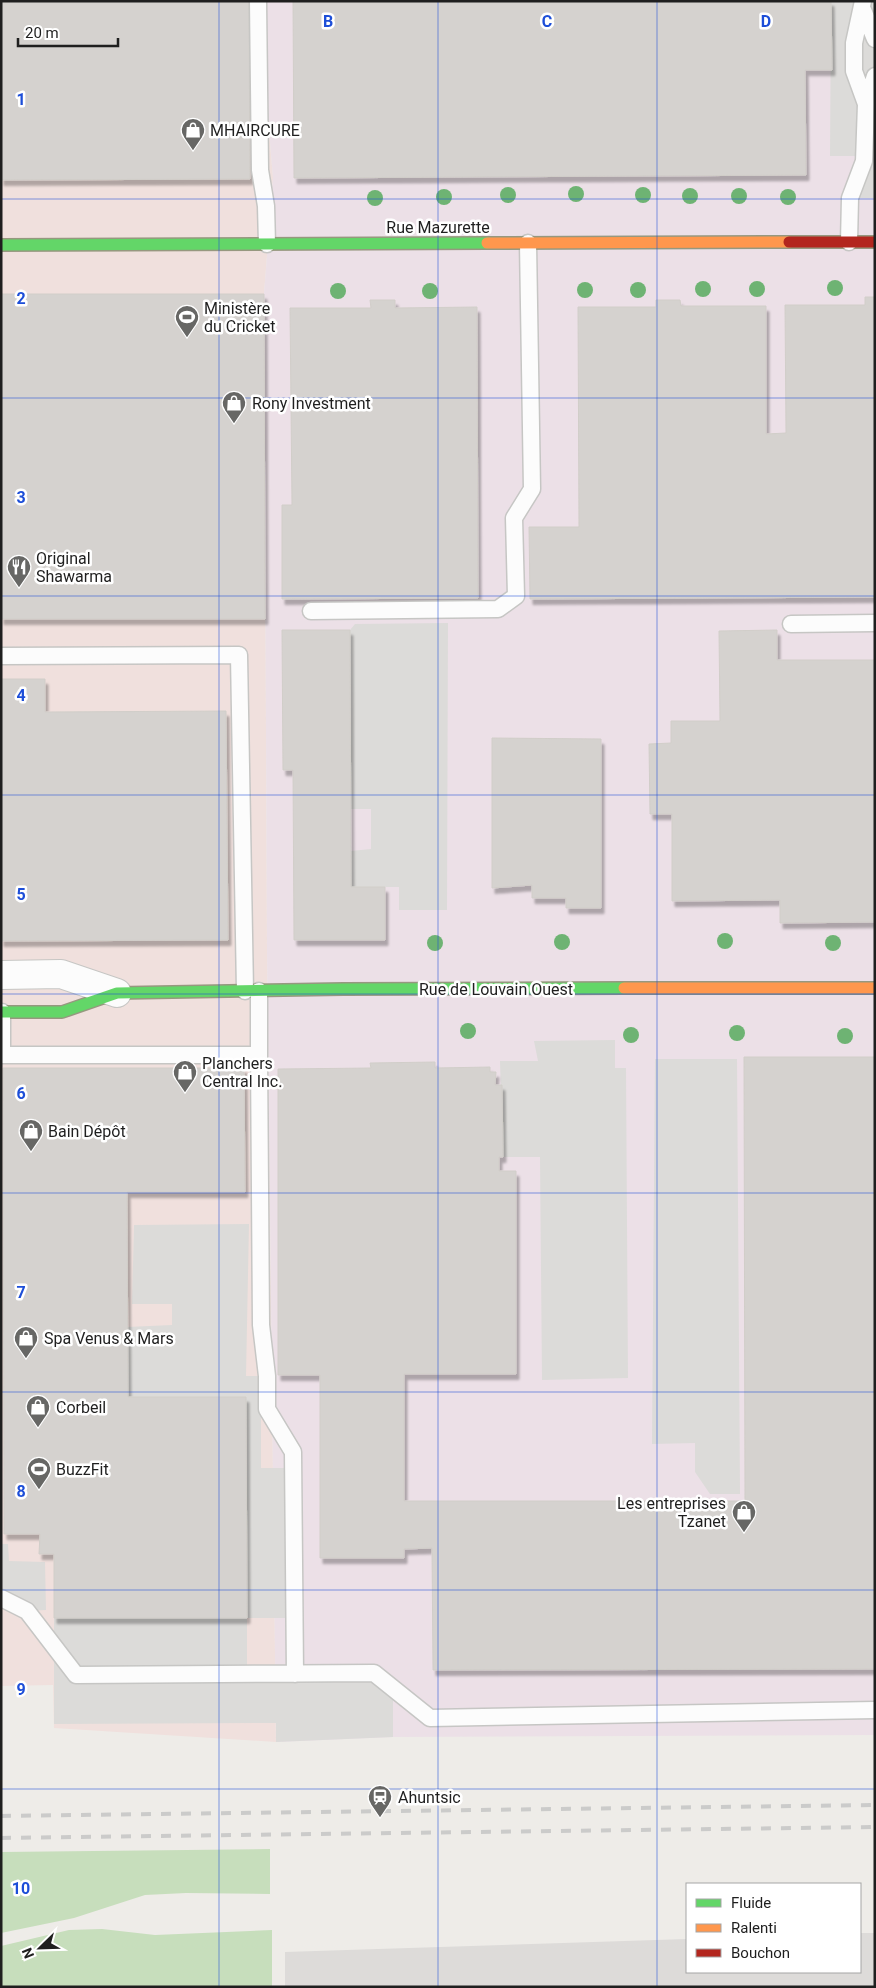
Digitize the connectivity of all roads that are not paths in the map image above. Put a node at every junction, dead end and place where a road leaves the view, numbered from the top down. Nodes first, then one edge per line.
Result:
1 (258, 1) edge
2 (863, 6) edge
3 (875, 39) edge
4 (875, 76) edge
5 (866, 104) junction
6 (849, 242) junction
7 (875, 242) edge
8 (528, 243) junction
9 (267, 244) junction
10 (1, 245) edge
11 (311, 611) dead end
12 (875, 623) edge
13 (791, 624) dead end
14 (1, 656) edge
15 (1, 975) edge
16 (875, 988) edge
17 (252, 991) junction
18 (118, 993) junction
19 (1, 1012) edge
20 (1, 1055) edge
21 (259, 1055) junction
22 (1, 1598) edge
23 (295, 1674) junction
24 (875, 1710) edge

1 - 9 lane
2 - 3 lane
2 - 5 lane
4 - 5 lane
5 - 6 lane
6 - 7 street, Rue Mazurette
6 - 8 street, Rue Mazurette
8 - 9 street, Rue Mazurette
8 - 11 lane
9 - 10 street, Rue Mazurette
12 - 13 lane
14 - 17 lane
15 - 18 street, Rue de Louvain Ouest
16 - 17 street, Rue de Louvain Ouest
17 - 18 street, Rue de Louvain Ouest
17 - 21 lane
18 - 19 street, Rue de Louvain Ouest
19 - 20 lane
20 - 21 lane
21 - 23 lane
22 - 23 lane
23 - 24 lane

